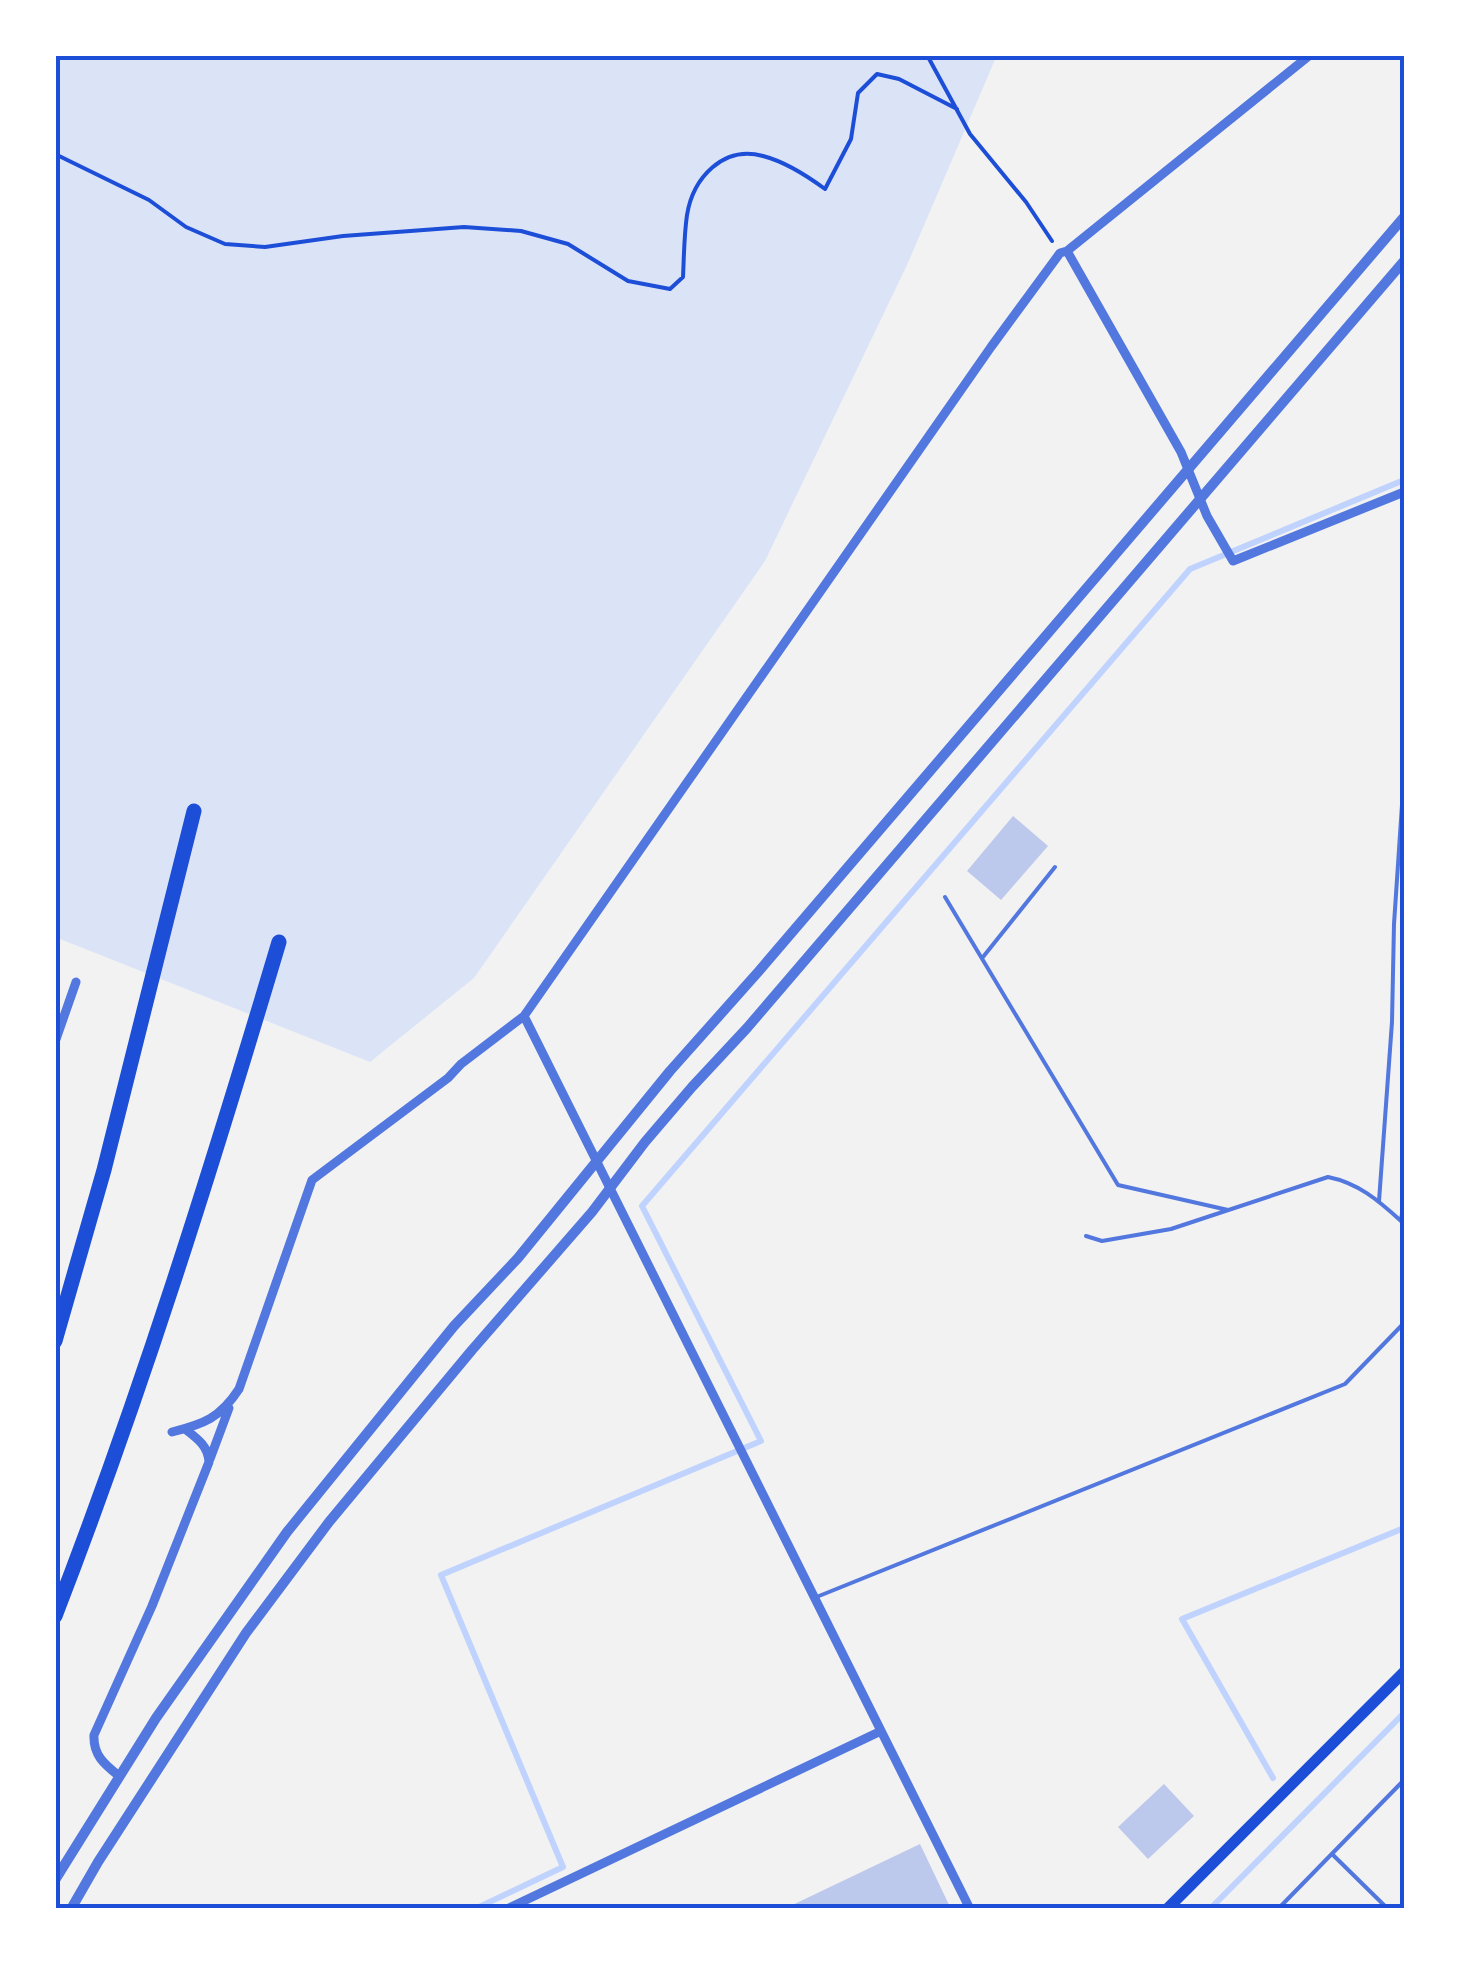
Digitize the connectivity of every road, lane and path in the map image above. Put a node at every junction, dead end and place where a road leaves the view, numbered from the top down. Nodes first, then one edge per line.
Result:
1 (927, 55) edge
2 (1310, 55) edge
3 (957, 110) junction
4 (55, 154) edge
5 (1404, 217) edge
6 (1064, 252) junction
7 (1404, 261) edge
8 (1188, 470) junction
9 (1404, 492) edge
10 (1200, 498) junction
11 (1404, 775) edge
12 (194, 811) dead end
13 (1055, 867) dead end
14 (945, 897) dead end
15 (280, 942) dead end
16 (982, 958) junction
17 (76, 982) dead end
18 (524, 1016) junction
19 (55, 1042) edge
20 (598, 1161) junction
21 (610, 1188) junction
22 (1404, 1198) edge
23 (1379, 1201) junction
24 (1228, 1210) junction
25 (1402, 1222) edge
26 (1086, 1236) dead end
27 (1404, 1323) edge
28 (55, 1340) edge
29 (230, 1402) junction
30 (185, 1429) junction
31 (172, 1432) dead end
32 (209, 1462) junction
33 (814, 1598) junction
34 (55, 1616) edge
35 (1404, 1672) edge
36 (881, 1731) junction
37 (119, 1776) junction
38 (1404, 1780) edge
39 (1332, 1854) junction
40 (55, 1880) edge
41 (70, 1909) edge
42 (507, 1909) edge
43 (970, 1909) edge
44 (1167, 1909) edge
45 (1278, 1909) edge
46 (1388, 1909) edge

1 - 3 path
2 - 6 street
3 - 4 path
3 - 6 path
5 - 8 street
6 - 8 street
6 - 18 street
7 - 10 street
8 - 10 street
8 - 20 street
9 - 10 street
10 - 21 street
11 - 23 lane
12 - 28 highway
13 - 16 lane
14 - 16 lane
15 - 34 highway
16 - 24 lane
17 - 19 street
18 - 20 street
18 - 29 street
20 - 21 street
20 - 37 street
21 - 33 street
21 - 41 street
22 - 25 lane
23 - 24 lane
23 - 25 lane
24 - 26 lane
27 - 33 lane
29 - 30 street
29 - 32 street
30 - 31 street
30 - 32 street
32 - 37 street
33 - 36 street
35 - 44 main road
36 - 42 street
36 - 43 street
37 - 40 street
38 - 39 lane
39 - 45 lane
39 - 46 lane

